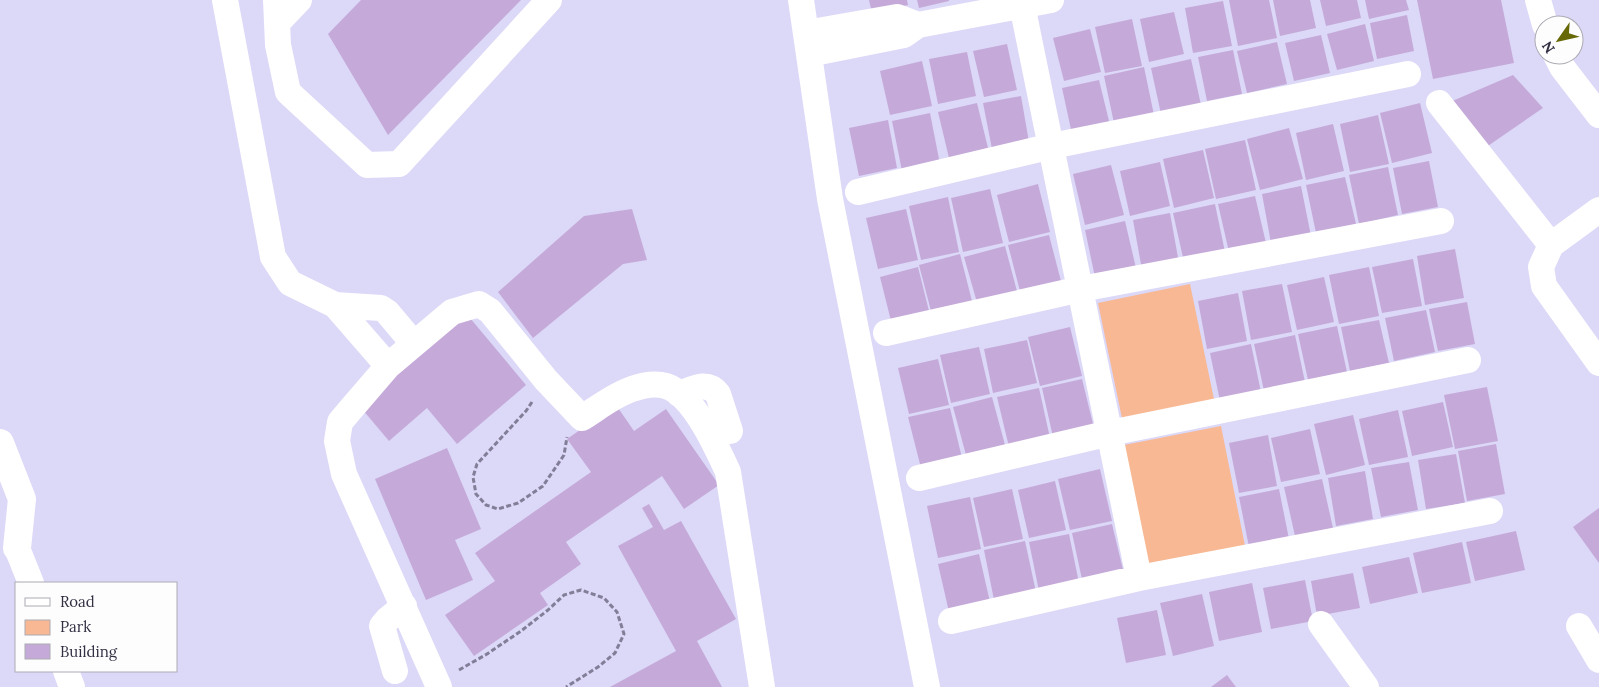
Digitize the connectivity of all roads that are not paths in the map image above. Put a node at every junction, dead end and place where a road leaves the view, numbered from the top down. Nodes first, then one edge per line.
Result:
1 (225, 0) edge
2 (299, 0) edge
3 (549, 0) edge
4 (801, 0) edge
5 (1051, 0) edge
6 (1538, 0) edge
7 (1022, 3) edge
8 (277, 12) edge
9 (1542, 15) edge
10 (808, 44) junction
11 (1561, 65) edge
12 (1408, 74) dead end
13 (1439, 103) dead end
14 (1599, 115) edge
15 (1052, 146) junction
16 (858, 192) dead end
17 (1599, 210) edge
18 (1441, 221) dead end
19 (1551, 245) junction
20 (1081, 289) junction
21 (336, 305) junction
22 (886, 333) dead end
23 (414, 344) junction
24 (1468, 360) dead end
25 (1599, 363) edge
26 (388, 366) junction
27 (679, 394) junction
28 (730, 432) dead end
29 (1110, 433) junction
30 (0, 443) edge
31 (919, 478) dead end
32 (1490, 511) dead end
33 (0, 523) edge
34 (8, 552) edge
35 (1139, 578) junction
36 (30, 582) edge
37 (404, 606) junction
38 (951, 621) dead end
39 (1321, 624) dead end
40 (1579, 626) dead end
41 (1599, 660) edge
42 (395, 671) dead end
43 (66, 672) edge
44 (439, 685) edge
45 (72, 687) edge
46 (762, 687) edge
47 (927, 687) edge
48 (1366, 687) edge

1 - 21 street
2 - 8 street
3 - 8 street
4 - 10 street
5 - 7 street
6 - 9 street
7 - 10 street
7 - 15 street
10 - 47 street
11 - 14 street
12 - 15 street
13 - 19 street
15 - 16 street
15 - 20 street
17 - 19 street
18 - 20 street
19 - 25 street
20 - 22 street
20 - 29 street
21 - 23 street
21 - 26 street
23 - 26 street
23 - 27 street
24 - 29 street
26 - 37 street
27 - 28 street
27 - 46 street
29 - 31 street
29 - 35 street
30 - 34 street
32 - 35 street
33 - 34 street
34 - 36 street
35 - 38 street
37 - 42 street
37 - 44 street
39 - 48 street
40 - 41 street
43 - 45 street

